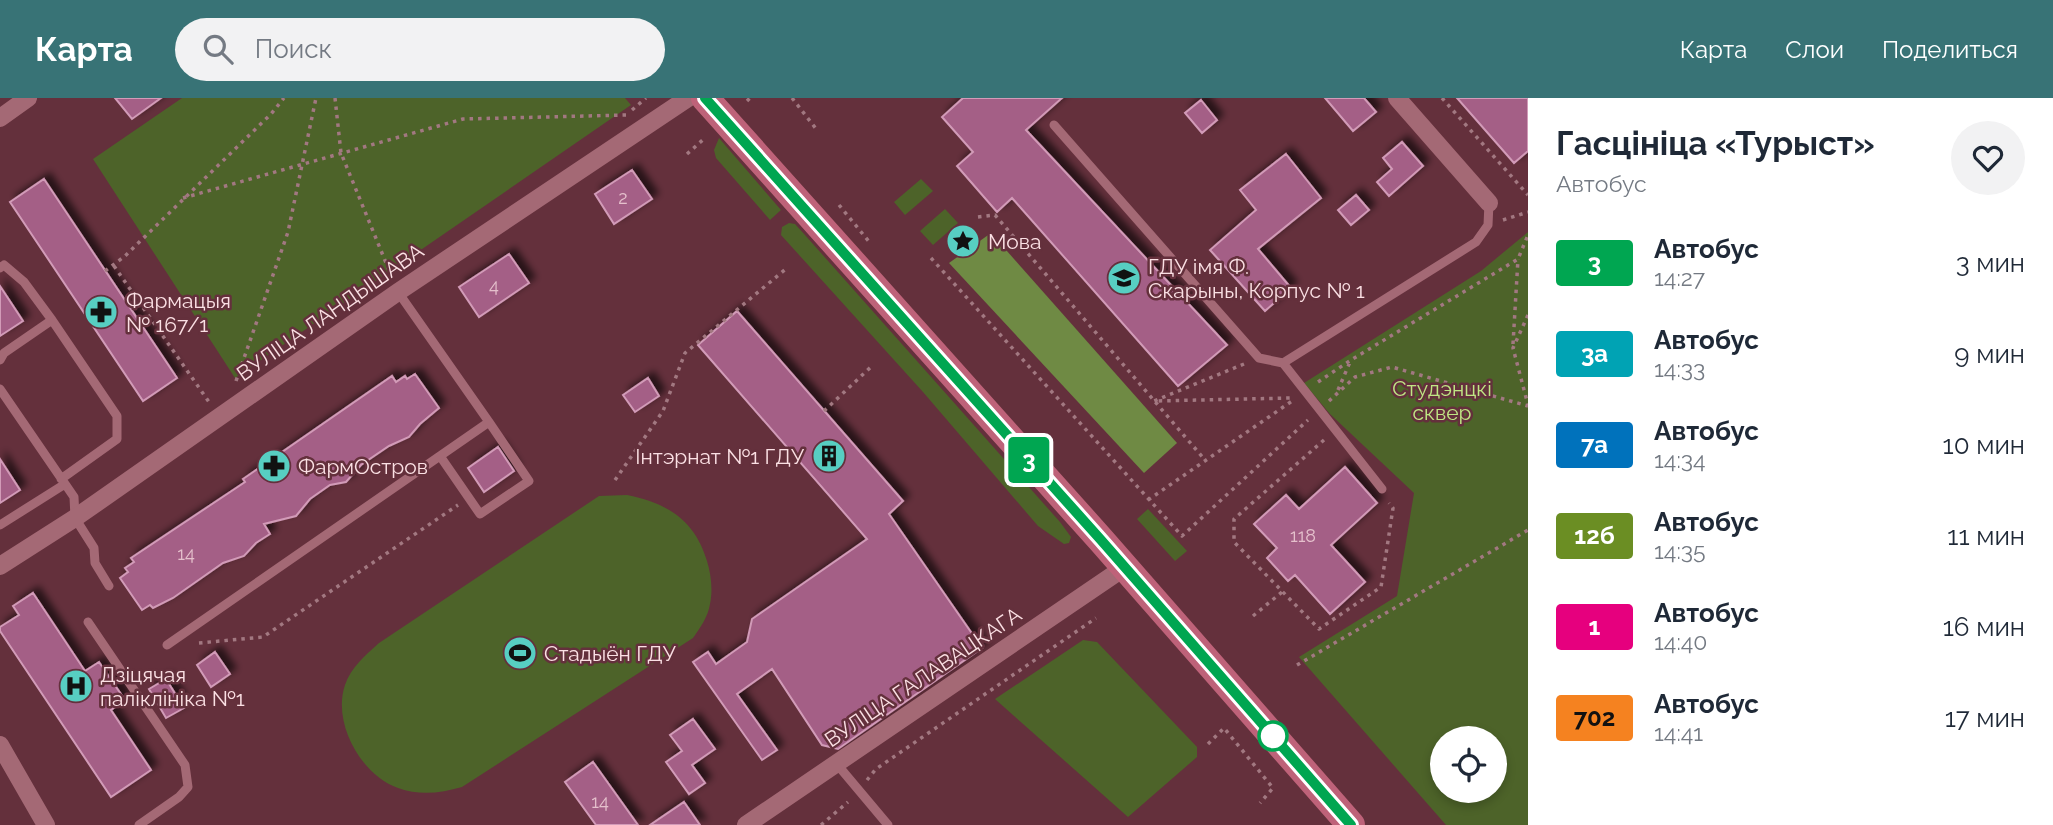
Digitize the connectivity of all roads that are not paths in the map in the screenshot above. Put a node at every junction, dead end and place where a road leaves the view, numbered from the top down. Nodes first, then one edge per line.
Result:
1 (28, 98) edge
2 (688, 98) edge
3 (705, 98) edge
4 (1397, 98) edge
5 (0, 118) edge
6 (1054, 125) dead end
7 (1489, 203) joint
8 (1, 264) edge
9 (398, 292) junction
10 (52, 320) junction
11 (0, 360) edge
12 (1283, 363) junction
13 (0, 389) edge
14 (489, 422) junction
15 (440, 456) junction
16 (63, 481) junction
17 (1382, 489) road end
18 (75, 517) junction
19 (0, 525) edge
20 (0, 566) edge
21 (1125, 567) junction
22 (109, 586) dead end
23 (88, 622) dead end
24 (167, 645) road end
25 (0, 745) edge
26 (836, 763) junction
27 (46, 825) edge
28 (139, 825) edge
29 (746, 825) edge
30 (888, 825) edge
31 (1351, 825) edge

1 - 5 street
2 - 9 street, ВУЛІЦА ЛАНДЫШАВА
3 - 21 main road
4 - 7 street
6 - 12 lane
7 - 12 lane
8 - 10 lane
9 - 14 lane
9 - 18 street, ВУЛІЦА ЛАНДЫШАВА
10 - 11 lane
10 - 16 lane
12 - 17 lane
13 - 16 lane
14 - 15 lane
14 - 15 lane
15 - 24 lane
16 - 18 lane
16 - 19 lane
18 - 20 street, ВУЛІЦА ЛАНДЫШАВА
18 - 22 lane
21 - 26 street, ВУЛІЦА ГАЛАВАЦКАГА
21 - 31 main road
23 - 28 lane
25 - 27 street
26 - 29 street, ВУЛІЦА ГАЛАВАЦКАГА
26 - 30 lane

